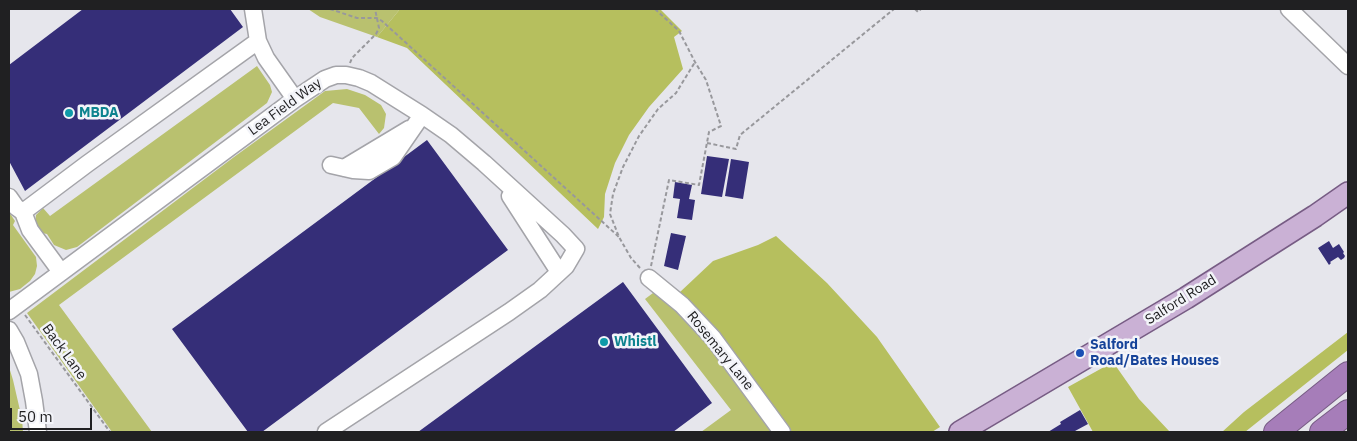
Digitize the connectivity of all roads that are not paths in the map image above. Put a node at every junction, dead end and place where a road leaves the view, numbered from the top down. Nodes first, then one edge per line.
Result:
1 (253, 9) edge
2 (1289, 9) edge
3 (258, 41) junction
4 (1348, 66) edge
5 (295, 99) junction
6 (418, 120) junction
7 (338, 167) dead end
8 (494, 172) junction
9 (1348, 193) edge
10 (9, 197) edge
11 (23, 212) junction
12 (62, 272) junction
13 (559, 272) junction
14 (649, 278) road end
15 (9, 311) edge
16 (9, 330) edge
17 (1348, 374) edge
18 (1348, 412) edge
19 (38, 432) edge
20 (326, 432) edge
21 (782, 432) edge
22 (960, 432) edge
23 (1276, 432) edge
24 (1322, 432) edge

1 - 3 street
2 - 4 street
3 - 5 street
3 - 11 street
5 - 6 street, Lea Field Way
5 - 12 street, Lea Field Way
6 - 7 street
6 - 8 street
8 - 13 street
8 - 13 street
9 - 22 main road, Salford Road
10 - 11 street
11 - 12 street
12 - 15 street, Lea Field Way
13 - 20 street
14 - 21 street, Rosemary Lane
16 - 19 street
17 - 23 highway
18 - 24 highway

